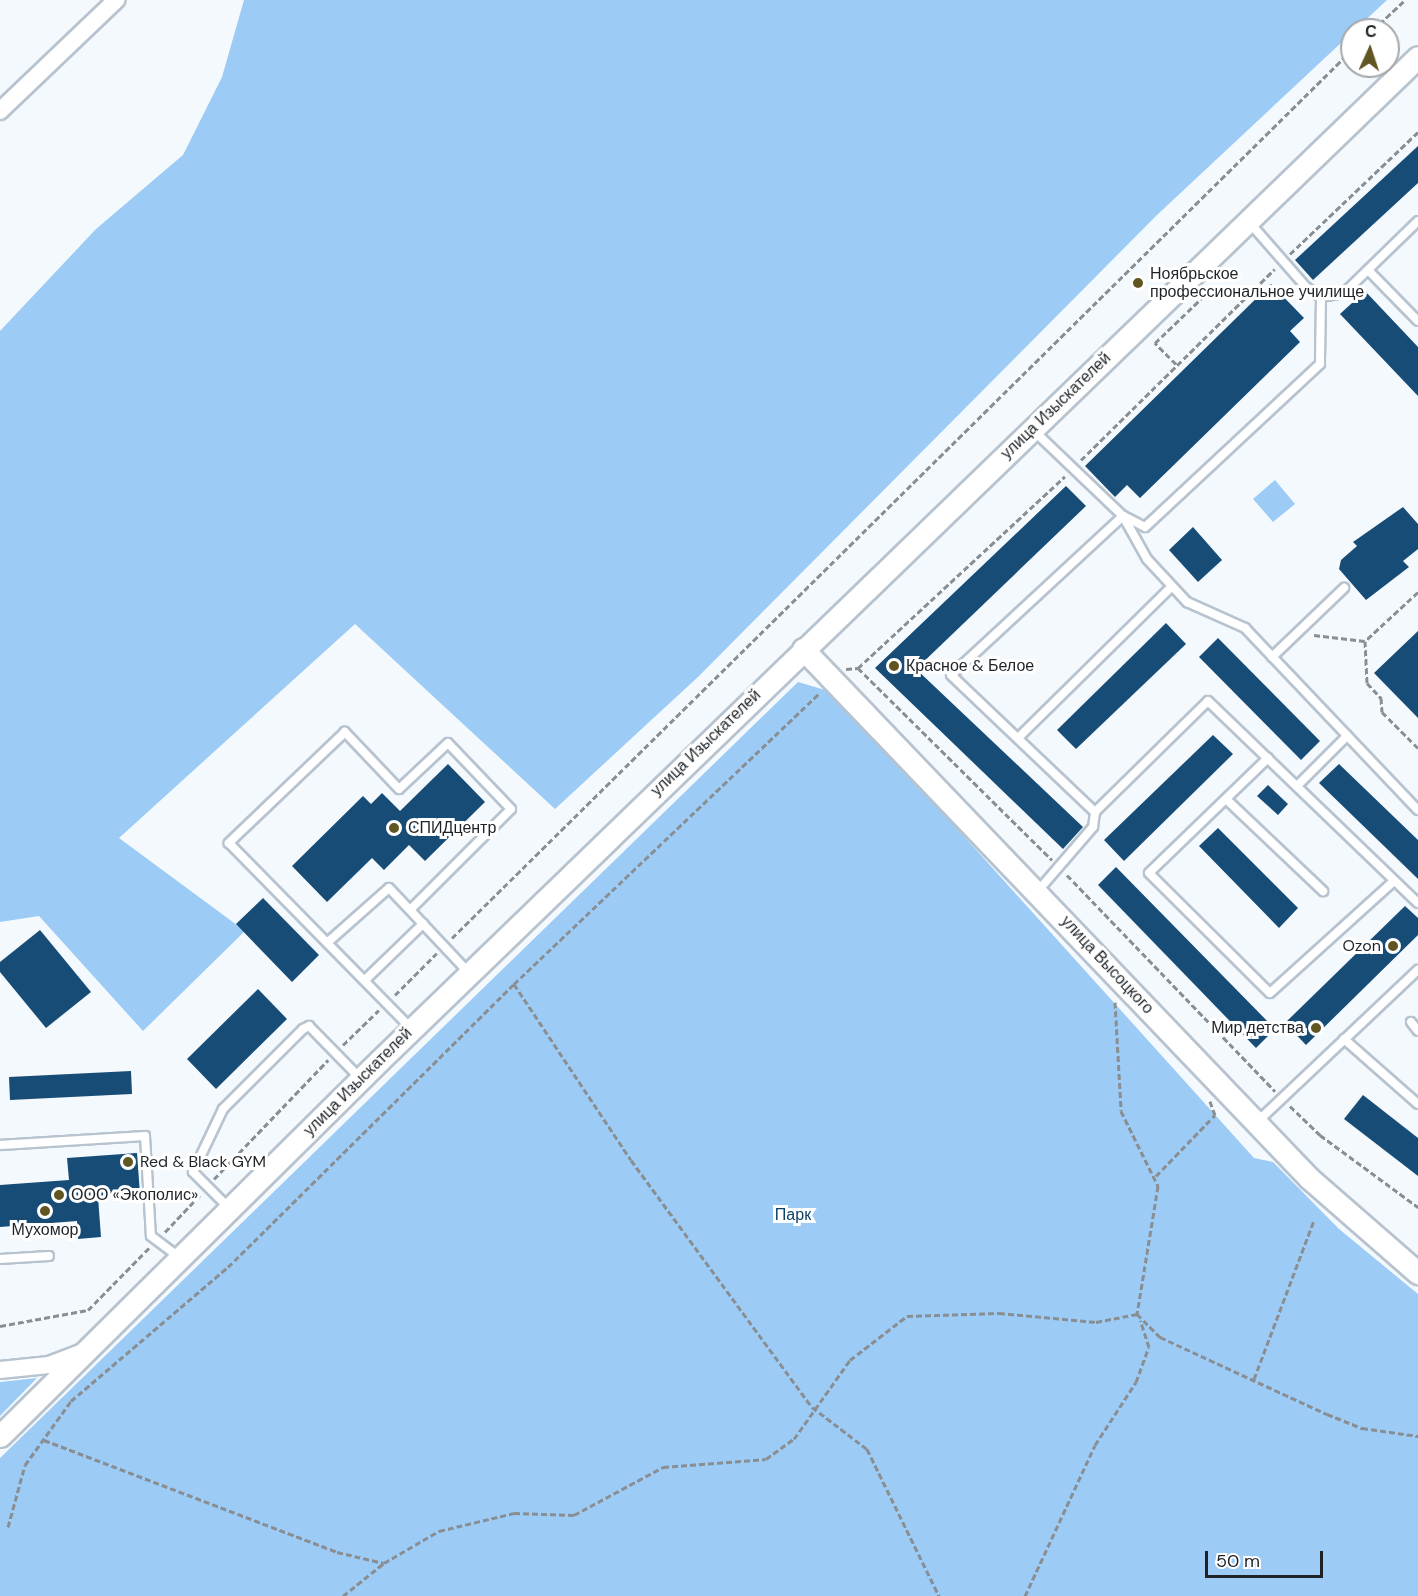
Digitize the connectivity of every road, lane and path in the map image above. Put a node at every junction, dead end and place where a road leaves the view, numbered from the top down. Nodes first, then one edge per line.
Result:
1 (116, 0) edge
2 (1405, 0) edge
3 (1386, 18) edge
4 (1418, 57) edge
5 (1340, 62) edge
6 (0, 111) edge
7 (1418, 132) edge
8 (1418, 221) edge
9 (1249, 222) junction
10 (1283, 261) junction
11 (1368, 270) junction
12 (1191, 276) junction
13 (1321, 297) junction
14 (1418, 321) edge
15 (1176, 364) junction
16 (1032, 429) junction
17 (1073, 468) junction
18 (1123, 516) junction
19 (1172, 586) junction
20 (1344, 588) dead end
21 (1418, 592) edge
22 (1297, 633) junction
23 (1365, 641) junction
24 (803, 649) junction
25 (1272, 657) junction
26 (858, 668) junction
27 (832, 679) junction
28 (1347, 736) junction
29 (1018, 738) junction
30 (1418, 748) edge
31 (1268, 758) junction
32 (1297, 786) junction
33 (1226, 799) junction
34 (1418, 810) edge
35 (1095, 812) junction
36 (1059, 867) junction
37 (1394, 881) junction
38 (1323, 891) dead end
39 (1037, 892) junction
40 (1418, 903) edge
41 (411, 909) junction
42 (423, 924) junction
43 (328, 942) junction
44 (444, 946) junction
45 (1418, 970) edge
46 (469, 973) junction
47 (365, 980) junction
48 (514, 984) junction
49 (1114, 994) dead end
50 (387, 1003) junction
51 (1411, 1022) dead end
52 (412, 1029) junction
53 (1418, 1031) edge
54 (1344, 1039) junction
55 (336, 1052) junction
56 (361, 1079) junction
57 (1281, 1098) junction
58 (1209, 1100) dead end
59 (1418, 1104) edge
60 (1256, 1123) junction
61 (0, 1145) edge
62 (1156, 1176) junction
63 (208, 1186) junction
64 (1418, 1207) edge
65 (230, 1209) junction
66 (1314, 1220) dead end
67 (158, 1239) junction
68 (49, 1256) dead end
69 (180, 1258) junction
70 (0, 1259) edge
71 (1418, 1273) edge
72 (1137, 1314) junction
73 (0, 1326) edge
74 (87, 1350) junction
75 (0, 1370) edge
76 (1254, 1378) junction
77 (812, 1407) junction
78 (0, 1436) edge
79 (1418, 1436) edge
80 (44, 1440) junction
81 (8, 1527) dead end
82 (384, 1563) junction
83 (343, 1596) edge
84 (939, 1596) edge
85 (1025, 1596) edge

1 - 6 street
2 - 3 path
4 - 9 street, улица Изыскателей
5 - 44 path
7 - 10 path
8 - 11 lane
9 - 10 lane
9 - 12 street, улица Изыскателей
10 - 13 lane
10 - 15 path
11 - 13 lane
11 - 14 lane
12 - 15 path
12 - 16 street, улица Изыскателей
13 - 18 lane
15 - 17 path
16 - 17 lane
16 - 24 street, улица Изыскателей
17 - 18 lane
17 - 26 path
18 - 19 lane
18 - 29 lane
19 - 25 lane
19 - 29 lane
20 - 22 lane
21 - 23 path
22 - 23 path
22 - 25 lane
23 - 30 path
24 - 27 street, улица Высоцкого
24 - 46 street, улица Изыскателей
25 - 28 lane
26 - 27 path
26 - 36 path
27 - 39 street, улица Высоцкого
27 - 48 path
28 - 32 lane
28 - 34 lane
29 - 35 lane
31 - 32 lane
31 - 33 lane
31 - 35 lane
32 - 37 lane
33 - 37 lane
33 - 38 lane
35 - 36 lane
36 - 39 lane
36 - 57 path
37 - 40 lane
39 - 60 street, улица Высоцкого
41 - 42 lane
41 - 43 lane
41 - 43 lane
42 - 44 lane
42 - 47 lane
43 - 47 lane
44 - 46 lane
44 - 50 path
45 - 54 lane
46 - 52 street, улица Изыскателей
47 - 50 lane
48 - 77 path
48 - 80 path
49 - 62 path
50 - 52 lane
50 - 55 path
51 - 53 lane
52 - 56 street, улица Изыскателей
54 - 57 lane
54 - 59 lane
55 - 56 lane
55 - 63 path
55 - 63 lane
56 - 65 street, улица Изыскателей
57 - 60 lane
57 - 64 path
58 - 62 path
60 - 71 street, улица Высоцкого
61 - 67 lane
62 - 72 path
63 - 65 lane
63 - 67 path
65 - 69 street, улица Изыскателей
66 - 76 path
67 - 69 lane
67 - 73 path
68 - 70 lane
69 - 74 street, улица Изыскателей
72 - 76 path
72 - 77 path
72 - 85 path
74 - 75 street
74 - 78 street, улица Изыскателей
76 - 79 path
77 - 82 path
77 - 84 path
80 - 81 path
80 - 82 path
82 - 83 path

